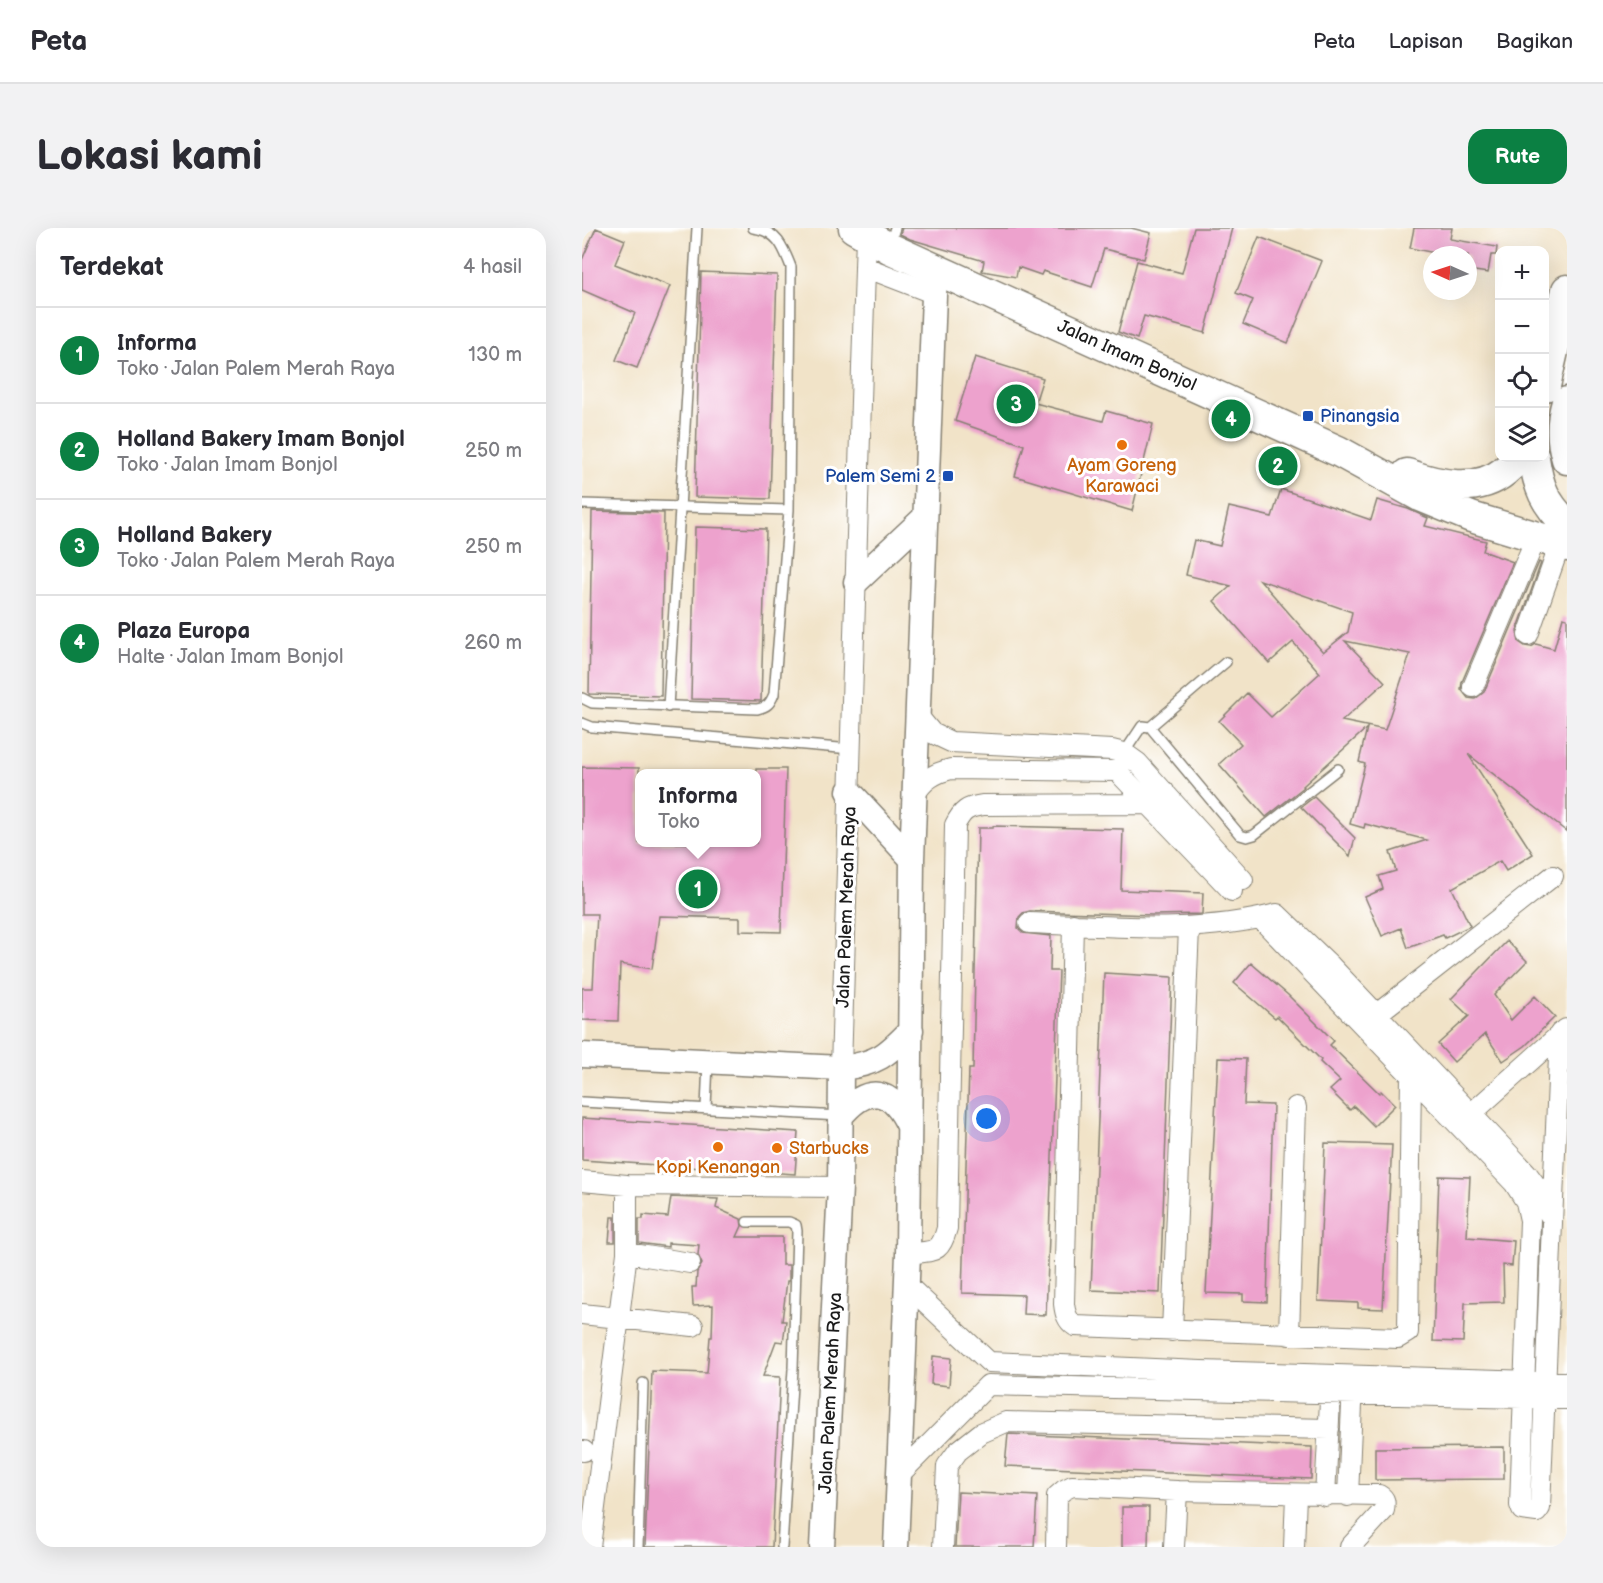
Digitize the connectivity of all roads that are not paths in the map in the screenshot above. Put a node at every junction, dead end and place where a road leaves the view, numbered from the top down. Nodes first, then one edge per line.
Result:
1 (697, 228) edge
2 (753, 228) edge
3 (870, 233) edge
4 (865, 267) junction
5 (935, 282) junction
6 (1567, 290) edge
7 (1549, 369) edge
8 (1567, 402) edge
9 (1338, 452) junction
10 (1567, 459) edge
11 (1515, 462) edge
12 (1535, 462) edge
13 (582, 504) edge
14 (681, 508) junction
15 (789, 510) junction
16 (925, 517) junction
17 (1557, 538) edge
18 (856, 582) junction
19 (1528, 635) dead end
20 (1226, 662) dead end
21 (1473, 687) dead end
22 (582, 698) edge
23 (668, 706) junction
24 (918, 716) junction
25 (582, 723) edge
26 (1150, 727) junction
27 (850, 749) junction
28 (1124, 753) junction
29 (1338, 769) dead end
30 (849, 791) junction
31 (915, 795) junction
32 (1157, 797) junction
33 (912, 859) junction
34 (1553, 876) dead end
35 (1237, 886) dead end
36 (1029, 923) dead end
37 (1073, 924) junction
38 (1189, 928) junction
39 (1324, 971) junction
40 (1377, 1014) junction
41 (911, 1030) junction
42 (1564, 1031) edge
43 (582, 1055) edge
44 (708, 1062) junction
45 (1415, 1067) junction
46 (841, 1068) junction
47 (582, 1102) edge
48 (1296, 1107) dead end
49 (706, 1108) junction
50 (841, 1116) junction
51 (1465, 1120) junction
52 (909, 1126) junction
53 (582, 1181) edge
54 (627, 1185) junction
55 (840, 1187) junction
56 (1551, 1219) junction
57 (747, 1221) dead end
58 (627, 1253) junction
59 (908, 1254) junction
60 (690, 1263) dead end
61 (906, 1284) junction
62 (1527, 1293) junction
63 (1548, 1294) junction
64 (582, 1314) edge
65 (618, 1317) junction
66 (693, 1326) dead end
67 (1172, 1331) junction
68 (1289, 1335) junction
69 (989, 1362) junction
70 (1102, 1377) junction
71 (1567, 1382) edge
72 (643, 1383) dead end
73 (1331, 1384) junction
74 (1353, 1384) junction
75 (988, 1385) junction
76 (1525, 1389) junction
77 (1546, 1390) junction
78 (1567, 1399) edge
79 (1329, 1429) junction
80 (898, 1476) junction
81 (1177, 1491) junction
82 (1296, 1495) junction
83 (1325, 1496) junction
84 (1348, 1496) junction
85 (590, 1547) edge
86 (638, 1547) edge
87 (782, 1547) edge
88 (822, 1547) edge
89 (896, 1547) edge
90 (943, 1547) edge
91 (1056, 1547) edge
92 (1174, 1547) edge
93 (1294, 1547) edge
94 (1350, 1547) edge

1 - 14 lane
2 - 15 lane
3 - 4 street, Jalan Palem Merah Raya
3 - 5 main road, Jalan Imam Bonjol
4 - 5 street
4 - 18 street, Jalan Palem Merah Raya
5 - 9 main road, Jalan Imam Bonjol
5 - 16 street
6 - 7 main road
8 - 10 main road
9 - 11 main road
9 - 17 main road, Jalan Imam Bonjol
12 - 17 main road
13 - 14 lane
14 - 15 lane
14 - 23 lane
15 - 23 lane
16 - 18 street
16 - 24 street
17 - 19 street
17 - 21 street
18 - 27 street, Jalan Palem Merah Raya
20 - 26 lane
22 - 23 lane
24 - 28 street
24 - 31 street
25 - 27 lane
26 - 28 lane
26 - 29 lane
27 - 30 street, Jalan Palem Merah Raya
28 - 32 street
30 - 33 street
30 - 46 street, Jalan Palem Merah Raya
31 - 32 street
31 - 33 street
32 - 35 street
32 - 59 street
33 - 41 street
34 - 40 street
36 - 37 street
37 - 38 street
37 - 67 street
38 - 39 street
38 - 67 street
39 - 40 street
39 - 45 street
40 - 45 street
41 - 46 street
41 - 52 street
42 - 51 street
42 - 56 street
43 - 44 street
44 - 46 street
44 - 49 lane
45 - 51 street
45 - 68 street
46 - 50 street, Jalan Palem Merah Raya
47 - 49 lane
48 - 68 street
49 - 50 lane
50 - 52 street
50 - 55 street, Jalan Palem Merah Raya
51 - 56 street
51 - 62 street
52 - 59 street
53 - 54 street
54 - 55 street
54 - 58 street
55 - 88 street, Jalan Palem Merah Raya
56 - 63 street
57 - 87 lane
58 - 60 street
58 - 65 street
59 - 61 street
61 - 69 street
61 - 80 street
62 - 63 street
62 - 76 street
63 - 77 street
64 - 65 street
65 - 66 street
65 - 85 street
67 - 68 street
69 - 70 street
69 - 75 street
70 - 73 street
70 - 75 street
71 - 77 street
72 - 86 lane
73 - 74 street
73 - 79 street
74 - 76 street
74 - 84 street
75 - 80 street
76 - 77 street
76 - 77 street
77 - 78 street
79 - 83 street
79 - 90 street
80 - 89 street
81 - 82 street
81 - 91 street
81 - 92 street
82 - 83 street
82 - 93 street
83 - 84 street
84 - 94 street

